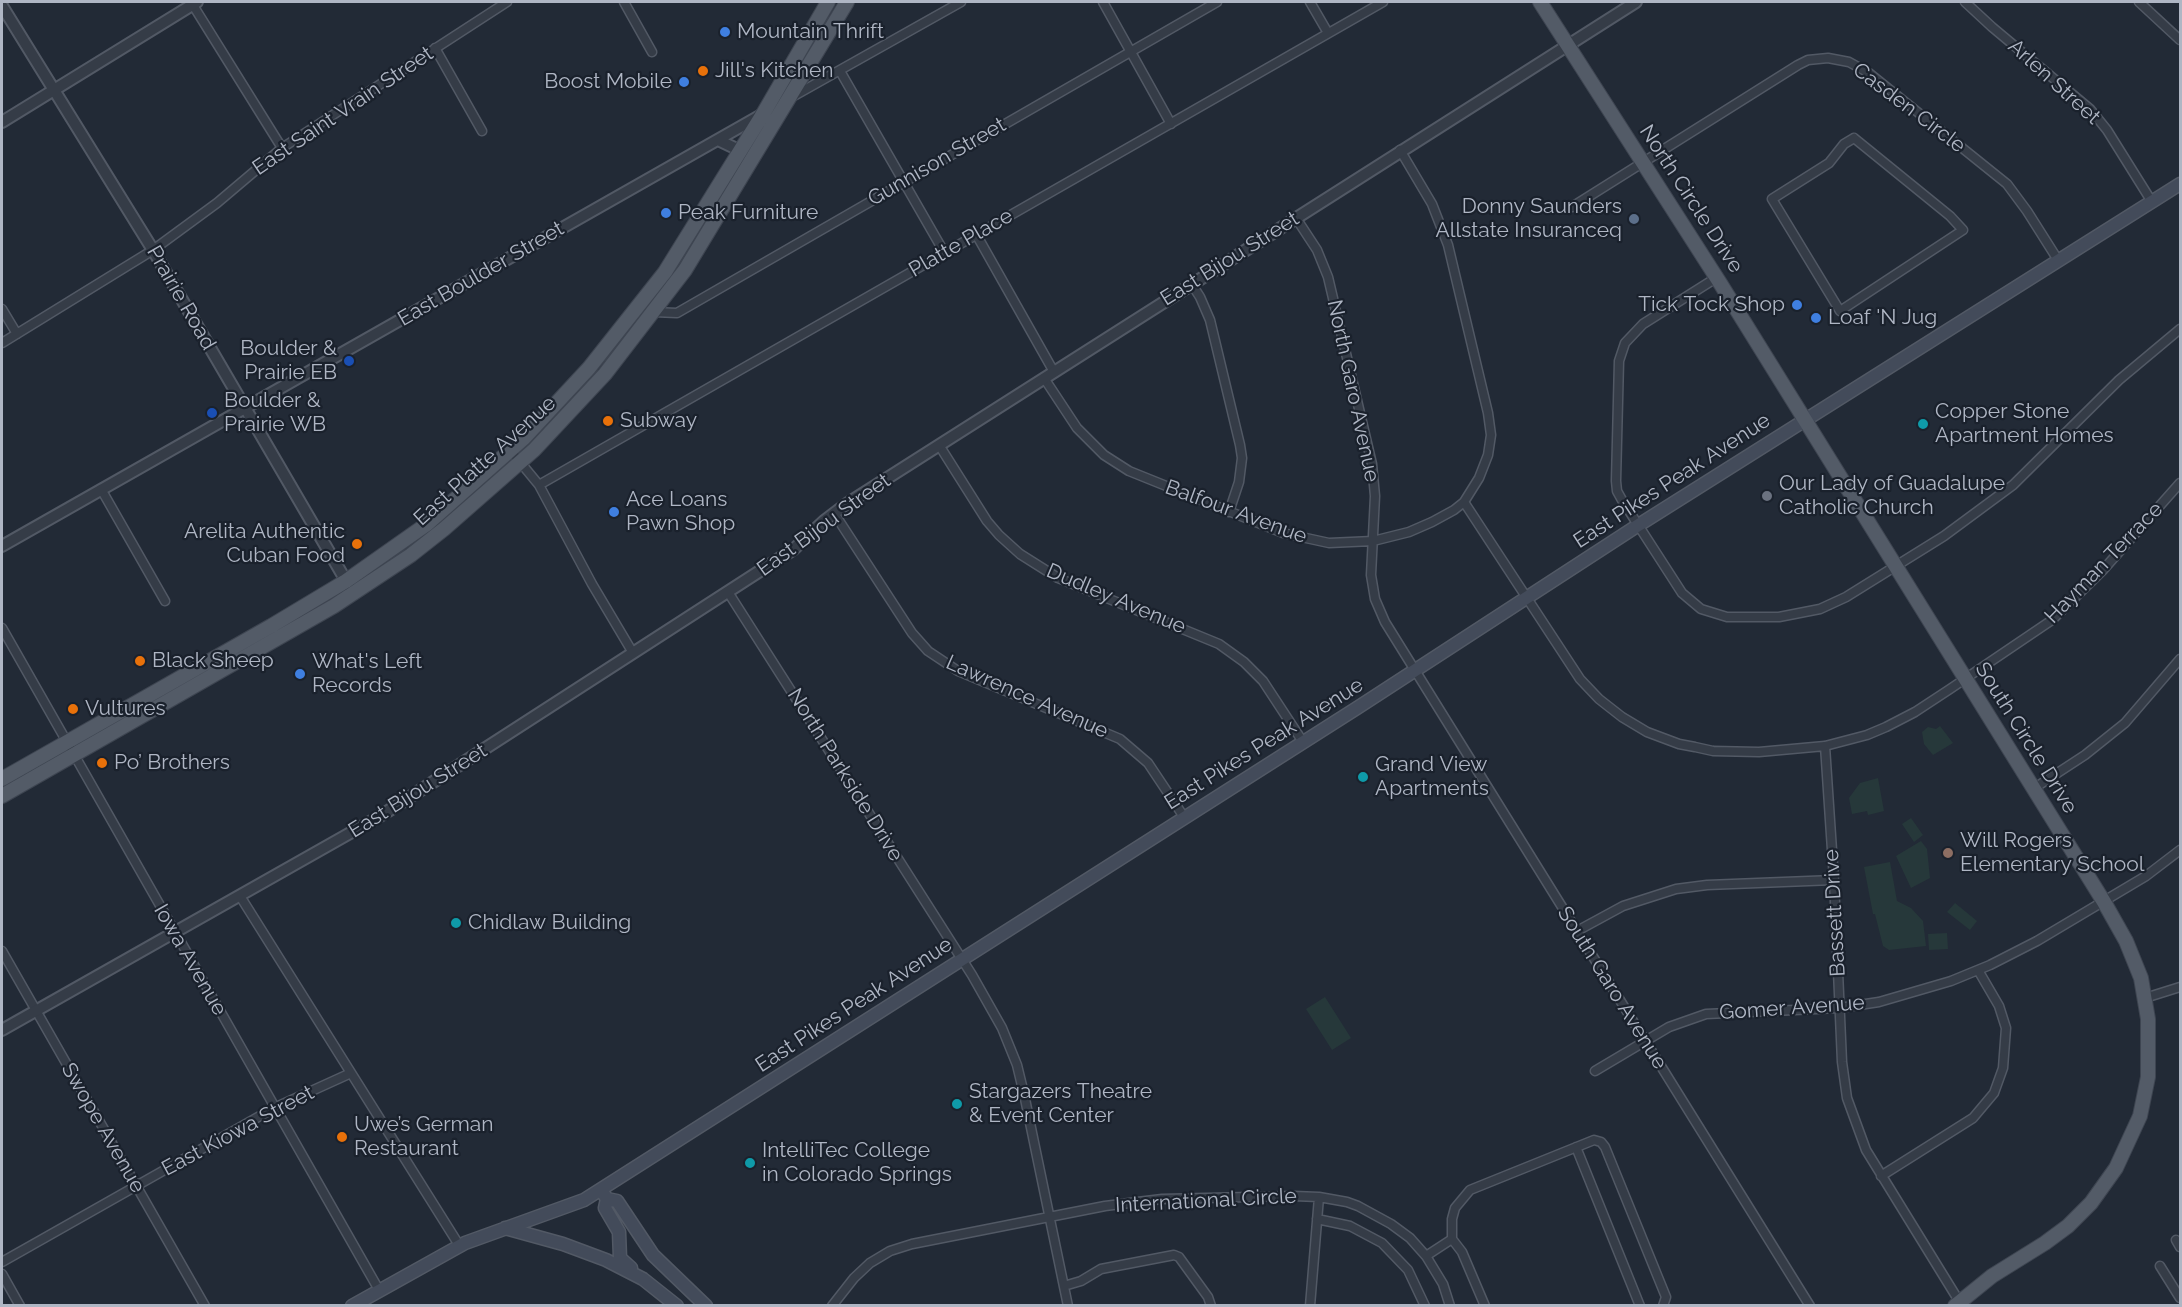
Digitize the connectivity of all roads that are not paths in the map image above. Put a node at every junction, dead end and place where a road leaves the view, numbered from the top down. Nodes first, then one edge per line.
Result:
1 (193, 2) edge
2 (507, 2) edge
3 (624, 2) edge
4 (828, 2) edge
5 (847, 2) edge
6 (961, 2) edge
7 (1103, 2) edge
8 (1217, 2) edge
9 (1310, 2) edge
10 (1383, 2) edge
11 (1540, 2) edge
12 (1636, 2) edge
13 (1965, 2) edge
14 (2139, 2) edge
15 (2, 6) edge
16 (1328, 33) junction
17 (2181, 40) edge
18 (1568, 44) junction
19 (435, 48) junction
20 (1131, 51) junction
21 (652, 52) dead end
22 (840, 71) junction
23 (54, 90) junction
24 (789, 98) junction
25 (763, 114) junction
26 (2, 122) edge
27 (1171, 123) junction
28 (482, 131) dead end
29 (718, 140) junction
30 (282, 148) junction
31 (1400, 150) junction
32 (741, 151) junction
33 (1642, 161) junction
34 (903, 181) junction
35 (2181, 184) edge
36 (1772, 199) joint
37 (2152, 202) junction
38 (1572, 207) dead end
39 (1296, 218) junction
40 (976, 234) junction
41 (153, 250) junction
42 (944, 252) junction
43 (2058, 260) junction
44 (665, 272) junction
45 (1716, 278) junction
46 (1191, 284) junction
47 (2, 309) edge
48 (654, 312) junction
49 (623, 327) junction
50 (2181, 329) edge
51 (17, 334) junction
52 (2, 343) edge
53 (1054, 372) junction
54 (605, 374) junction
55 (1044, 378) junction
56 (245, 408) junction
57 (1804, 420) junction
58 (939, 445) junction
59 (511, 451) junction
60 (521, 462) junction
61 (2181, 483) edge
62 (539, 485) junction
63 (101, 489) junction
64 (1464, 502) junction
65 (1228, 512) junction
66 (834, 513) junction
67 (1637, 526) junction
68 (1373, 541) junction
69 (2, 546) edge
70 (1895, 567) junction
71 (346, 581) junction
72 (729, 592) junction
73 (354, 594) junction
74 (1526, 598) junction
75 (165, 601) dead end
76 (2, 628) edge
77 (633, 653) junction
78 (2181, 659) edge
79 (1415, 670) junction
80 (1965, 680) junction
81 (66, 742) junction
82 (1303, 742) junction
83 (1825, 746) junction
84 (73, 756) junction
85 (2, 779) edge
86 (2033, 789) junction
87 (2, 796) edge
88 (1184, 817) junction
89 (2181, 849) edge
90 (1834, 880) junction
91 (240, 896) junction
92 (2104, 902) junction
93 (1577, 931) junction
94 (174, 932) junction
95 (2, 951) edge
96 (962, 959) junction
97 (1978, 970) junction
98 (2181, 987) edge
99 (2145, 998) junction
100 (1839, 1008) junction
101 (36, 1011) junction
102 (2, 1030) edge
103 (1645, 1041) junction
104 (1595, 1071) dead end
105 (351, 1073) junction
106 (274, 1108) junction
107 (1576, 1147) junction
108 (1881, 1176) junction
109 (136, 1187) junction
110 (604, 1194) junction
111 (1319, 1197) junction
112 (1050, 1217) junction
113 (1317, 1219) junction
114 (504, 1227) junction
115 (1452, 1239) junction
116 (459, 1245) junction
117 (1426, 1257) junction
118 (2, 1262) edge
119 (2160, 1266) dead end
120 (2, 1274) edge
121 (643, 1279) junction
122 (1064, 1287) junction
123 (379, 1290) junction
124 (2181, 1298) edge
125 (1957, 1303) edge
126 (20, 1305) edge
127 (205, 1305) edge
128 (352, 1305) edge
129 (677, 1305) edge
130 (706, 1305) edge
131 (832, 1305) edge
132 (1068, 1305) edge
133 (1211, 1305) edge
134 (1310, 1305) edge
135 (1425, 1305) edge
136 (1450, 1305) edge
137 (1485, 1305) edge
138 (1640, 1305) edge
139 (1663, 1305) edge
140 (1810, 1305) edge

1 - 23 street
1 - 30 street
2 - 19 street, East Saint Vrain Street
3 - 21 street
4 - 25 main road, East Platte Avenue
5 - 24 main road, East Platte Avenue
6 - 22 street, East Boulder Street
7 - 20 street
8 - 20 street, Gunnison Street
9 - 16 street
10 - 16 street, Platte Place
11 - 18 main road, North Circle Drive
12 - 18 street, East Bijou Street
13 - 37 street, Arlen Street
14 - 17 street
15 - 23 street, Prairie Road
16 - 27 street, Platte Place
18 - 31 street, East Bijou Street
18 - 33 main road, North Circle Drive
19 - 28 street
19 - 30 street, East Saint Vrain Street
20 - 27 street
20 - 34 street, Gunnison Street
22 - 24 street, East Boulder Street
22 - 34 street
23 - 26 street
23 - 41 street, Prairie Road
24 - 25 street, East Boulder Street
24 - 48 main road, East Platte Avenue
25 - 29 street, East Boulder Street
25 - 32 main road, East Platte Avenue
27 - 40 street, Platte Place
29 - 32 street
29 - 56 street, East Boulder Street
30 - 41 street, East Saint Vrain Street
31 - 39 street, East Bijou Street
31 - 64 street
32 - 44 main road, East Platte Avenue
33 - 38 street, Casden Circle
33 - 43 street, Casden Circle
33 - 45 main road, North Circle Drive
34 - 42 street
34 - 48 street, Gunnison Street
35 - 37 main road, East Pikes Peak Avenue
36 - 36 street
37 - 43 main road, East Pikes Peak Avenue
39 - 46 street, East Bijou Street
39 - 68 street, North Garo Avenue
40 - 42 street, Platte Place
40 - 53 street
41 - 51 street, East Saint Vrain Street
41 - 56 street, Prairie Road
42 - 62 street, Platte Place
43 - 57 main road, East Pikes Peak Avenue
44 - 48 main road
44 - 49 main road, East Platte Avenue
45 - 57 main road, North Circle Drive
45 - 67 street
46 - 53 street, East Bijou Street
46 - 65 street
47 - 51 street
48 - 54 main road, East Platte Avenue
49 - 54 main road
49 - 59 main road, East Platte Avenue
50 - 70 street
51 - 52 street, East Saint Vrain Street
53 - 55 street, East Bijou Street
54 - 60 main road, East Platte Avenue
55 - 58 street, East Bijou Street
55 - 65 street, Balfour Avenue
56 - 63 street, East Boulder Street
56 - 71 street, Prairie Road
57 - 67 main road, East Pikes Peak Avenue
57 - 70 main road, South Circle Drive
58 - 66 street, East Bijou Street
58 - 82 street, Dudley Avenue
59 - 60 street
59 - 71 main road, East Platte Avenue
60 - 62 street
60 - 73 main road, East Platte Avenue
61 - 80 street, Hayman Terrace
62 - 77 street
63 - 69 street, East Boulder Street
63 - 75 street
64 - 68 street, Balfour Avenue
64 - 74 street, Hayman Terrace
65 - 68 street, Balfour Avenue
66 - 72 street, East Bijou Street
66 - 88 street, Lawrence Avenue
67 - 70 street
67 - 74 main road, East Pikes Peak Avenue
68 - 79 street, North Garo Avenue
70 - 80 main road, South Circle Drive
71 - 73 street, Prairie Road
71 - 81 main road, East Platte Avenue
72 - 77 street, East Bijou Street
72 - 96 street, North Parkside Drive
73 - 84 main road, East Platte Avenue
74 - 79 main road, East Pikes Peak Avenue
74 - 83 street, Hayman Terrace
76 - 81 street, Iowa Avenue
77 - 91 street, East Bijou Street
78 - 86 street
79 - 82 main road, East Pikes Peak Avenue
79 - 93 street, South Garo Avenue
80 - 83 street, Hayman Terrace
80 - 86 main road, South Circle Drive
81 - 84 street, Iowa Avenue
81 - 85 main road, East Platte Avenue
82 - 88 main road, East Pikes Peak Avenue
83 - 90 street, Bassett Drive
84 - 87 main road, East Platte Avenue
84 - 94 street, Iowa Avenue
86 - 92 main road, South Circle Drive
88 - 96 main road, East Pikes Peak Avenue
89 - 92 street, Gomer Avenue
90 - 93 street
90 - 100 street, Bassett Drive
91 - 94 street, East Bijou Street
91 - 105 street
92 - 97 street, Gomer Avenue
92 - 99 main road, South Circle Drive
93 - 103 street, South Garo Avenue
94 - 101 street, East Bijou Street
94 - 106 street, Iowa Avenue
95 - 101 street, Swope Avenue
96 - 110 main road, East Pikes Peak Avenue
96 - 112 street, North Parkside Drive
97 - 100 street, Gomer Avenue
97 - 108 street
98 - 99 street
99 - 125 main road, South Circle Drive
100 - 103 street, Gomer Avenue
100 - 108 street, Bassett Drive
101 - 102 street, East Bijou Street
101 - 109 street, Swope Avenue
103 - 104 street, Gomer Avenue
103 - 140 street, South Garo Avenue
105 - 106 street, East Kiowa Street
105 - 116 street
106 - 109 street, East Kiowa Street
106 - 123 street, Iowa Avenue
107 - 115 street
107 - 138 street
107 - 139 street
108 - 125 street, Bassett Drive
109 - 118 street, East Kiowa Street
109 - 127 street, Swope Avenue
110 - 114 main road, East Pikes Peak Avenue
110 - 121 main road
110 - 130 main road
111 - 112 street, International Circle
111 - 113 street
111 - 117 street, International Circle
112 - 122 street, North Parkside Drive
112 - 131 street, International Circle
113 - 134 street
113 - 135 street
114 - 116 main road, East Pikes Peak Avenue
114 - 121 main road
115 - 117 street
115 - 137 street
116 - 123 main road, East Pikes Peak Avenue
117 - 136 street, International Circle
119 - 124 street
120 - 126 street
121 - 129 main road
122 - 132 street, North Parkside Drive
122 - 133 street
123 - 128 main road, East Pikes Peak Avenue

